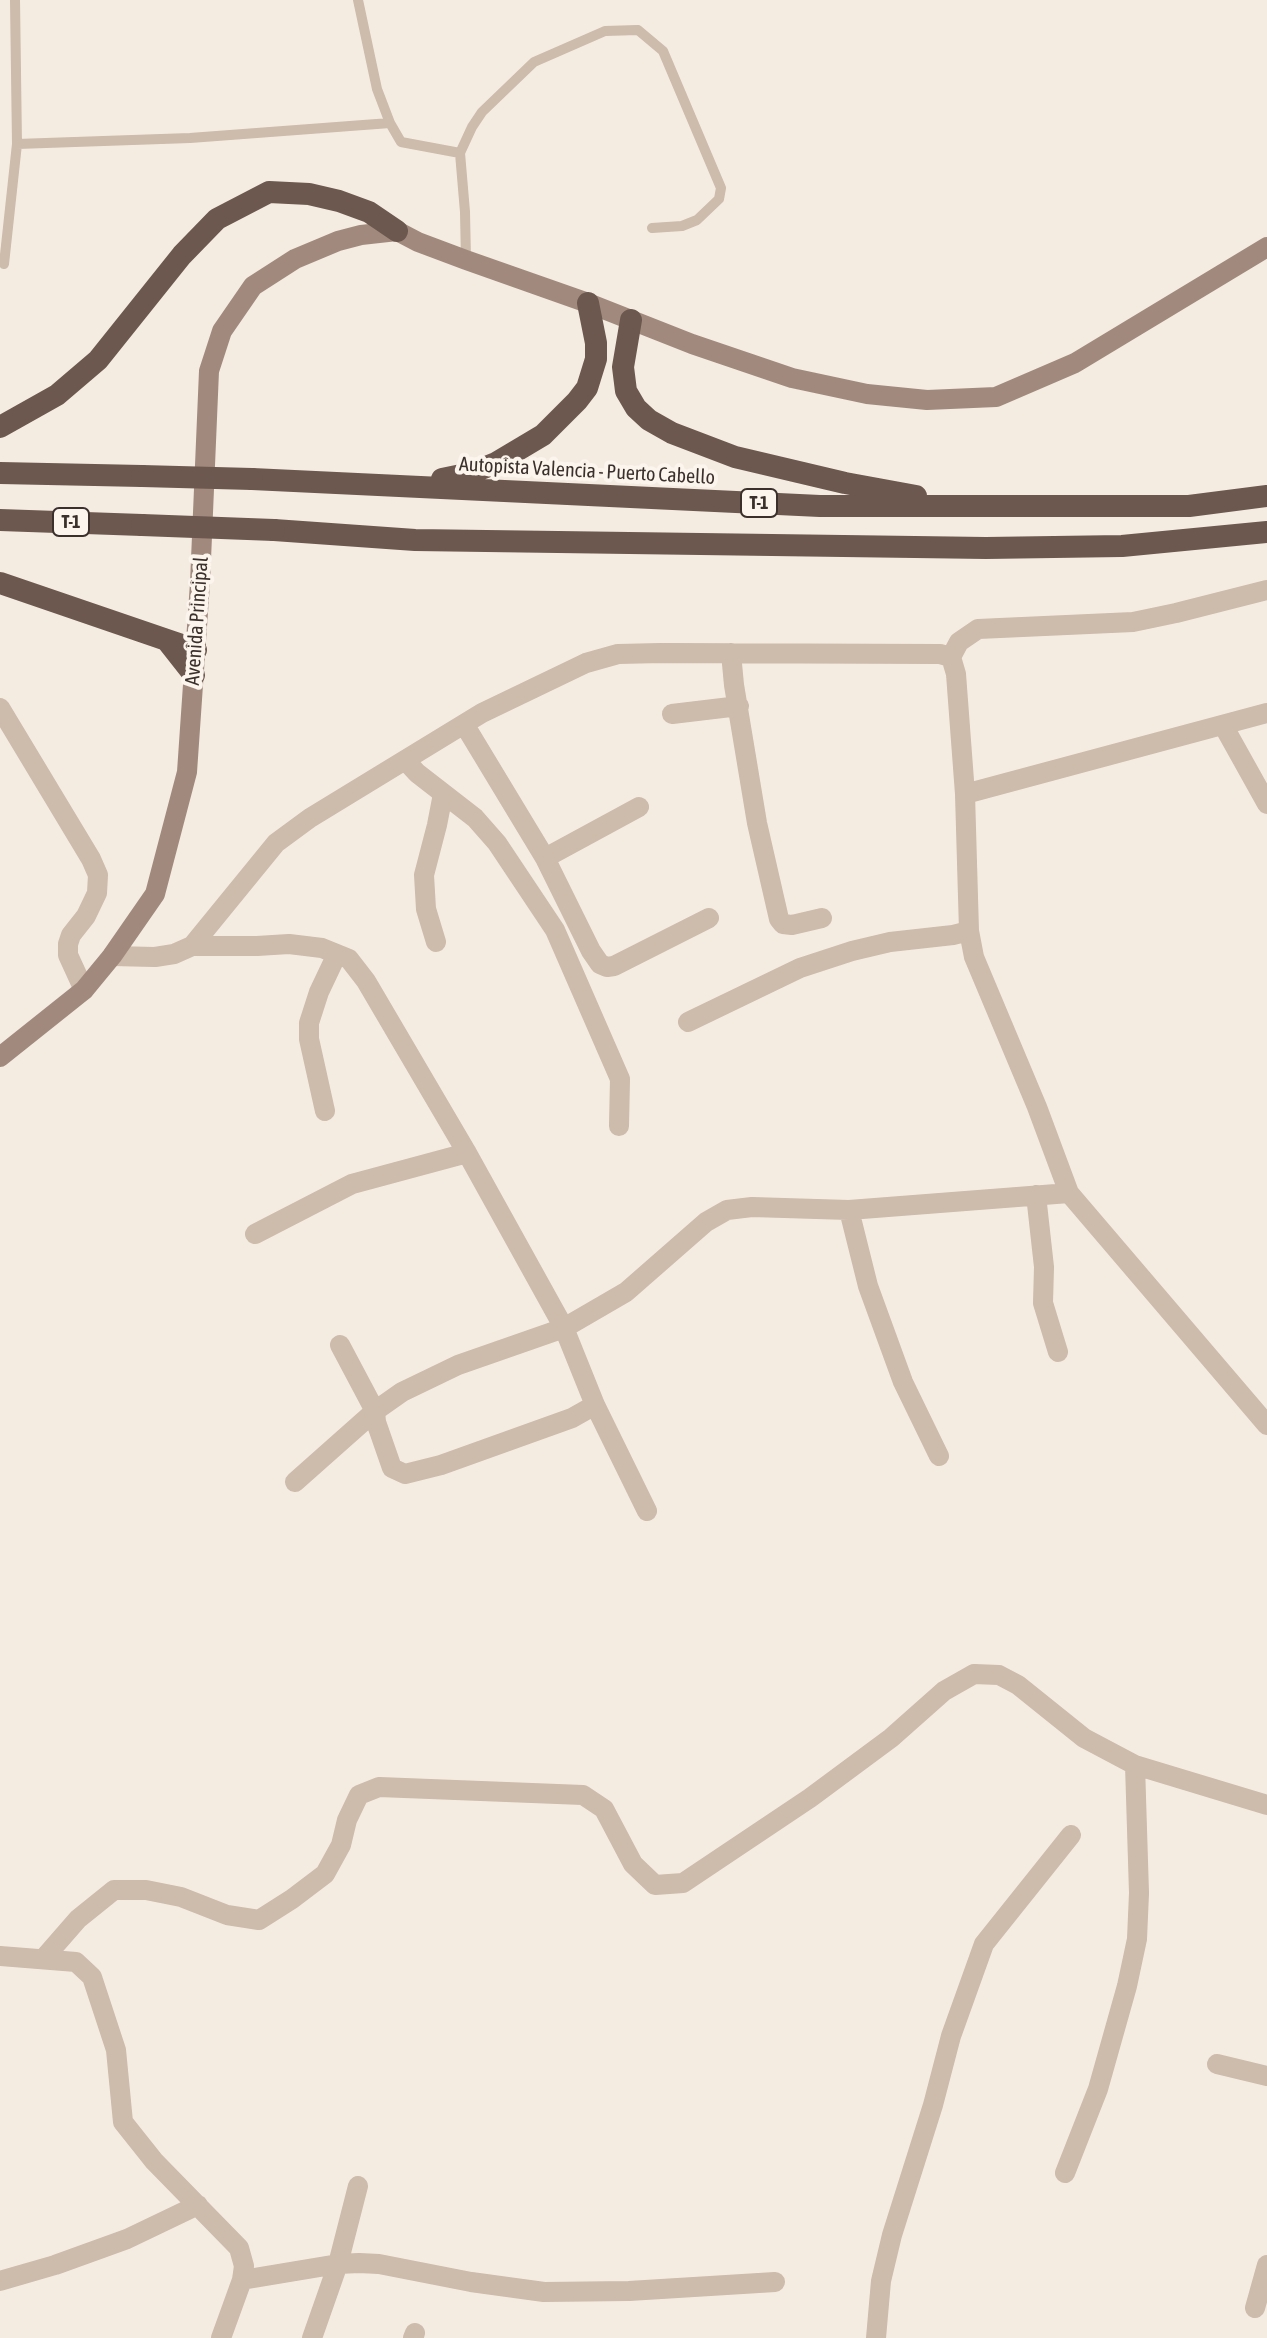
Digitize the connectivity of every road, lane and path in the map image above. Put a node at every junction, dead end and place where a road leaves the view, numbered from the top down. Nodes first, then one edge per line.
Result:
1 (15, 0) edge
2 (358, 0) edge
3 (390, 123) junction
4 (17, 144) junction
5 (460, 153) junction
6 (652, 228) dead end
7 (397, 231) junction
8 (1267, 247) edge
9 (466, 260) junction
10 (4, 264) dead end
11 (588, 303) junction
12 (631, 320) junction
13 (0, 427) edge
14 (0, 473) edge
15 (387, 484) junction
16 (1267, 496) edge
17 (964, 506) junction
18 (0, 520) edge
19 (1267, 532) edge
20 (0, 583) edge
21 (1267, 590) edge
22 (168, 642) junction
23 (196, 650) junction
24 (731, 653) junction
25 (951, 657) junction
26 (194, 675) junction
27 (739, 706) junction
28 (0, 708) edge
29 (1267, 713) edge
30 (672, 714) dead end
31 (464, 724) junction
32 (1223, 725) junction
33 (406, 761) junction
34 (443, 794) junction
35 (965, 794) junction
36 (1267, 804) edge
37 (639, 807) dead end
38 (545, 858) junction
39 (709, 918) dead end
40 (822, 918) dead end
41 (969, 931) junction
42 (436, 942) dead end
43 (192, 946) junction
44 (337, 954) junction
45 (112, 956) junction
46 (84, 990) junction
47 (688, 1022) dead end
48 (0, 1057) edge
49 (325, 1111) dead end
50 (619, 1126) dead end
51 (467, 1153) junction
52 (1069, 1193) junction
53 (1036, 1195) junction
54 (849, 1210) junction
55 (255, 1234) dead end
56 (564, 1328) junction
57 (340, 1345) dead end
58 (1058, 1352) dead end
59 (595, 1405) junction
60 (375, 1411) junction
61 (1267, 1425) edge
62 (939, 1456) dead end
63 (295, 1482) dead end
64 (647, 1511) dead end
65 (1135, 1765) junction
66 (1267, 1805) edge
67 (1071, 1835) dead end
68 (0, 1956) edge
69 (44, 1958) junction
70 (1217, 2064) dead end
71 (1267, 2076) edge
72 (1065, 2173) dead end
73 (358, 2186) dead end
74 (198, 2205) junction
75 (338, 2264) junction
76 (1267, 2265) edge
77 (242, 2280) junction
78 (0, 2281) edge
79 (775, 2282) dead end
80 (1255, 2308) dead end
81 (221, 2338) edge
82 (312, 2338) edge
83 (876, 2338) edge

1 - 4 lane
2 - 3 lane
3 - 4 lane
3 - 5 lane
4 - 10 lane
5 - 6 lane
5 - 9 lane
7 - 9 main road
7 - 13 highway
7 - 23 main road, Avenida Principal
8 - 12 main road
9 - 11 main road
11 - 12 main road
11 - 15 highway
12 - 17 highway
14 - 15 highway, Autopista Valencia - Puerto Cabello / T-1, bridge
15 - 17 highway, Autopista Valencia - Puerto Cabello / T-1
16 - 17 highway, Autopista Valencia - Puerto Cabello / T-1
18 - 19 highway, T-1, bridge
20 - 22 highway
21 - 25 street
22 - 23 highway
22 - 26 highway
23 - 26 main road, Avenida Principal
24 - 25 street
24 - 27 street
24 - 31 street
25 - 35 street
26 - 45 main road, Avenida Principal
27 - 30 street
27 - 40 street
28 - 46 street
29 - 32 street
31 - 33 street
31 - 38 street
32 - 35 street
32 - 36 street
33 - 34 street
33 - 43 street
34 - 42 street
34 - 50 street
35 - 41 street
37 - 38 street
38 - 39 street
41 - 47 street
41 - 52 street
43 - 44 street
43 - 45 street
44 - 49 street
44 - 51 street
45 - 46 main road, Avenida Principal
46 - 48 main road, Avenida Principal
51 - 55 street
51 - 56 street
52 - 53 street
52 - 61 street
53 - 54 street
53 - 58 street
54 - 56 street
54 - 62 street
56 - 59 street
56 - 60 street
57 - 60 street
59 - 60 street
59 - 64 street
60 - 63 street
65 - 66 street
65 - 69 street
65 - 72 street
67 - 83 street
68 - 69 street
69 - 74 street
70 - 71 street
73 - 75 street
74 - 77 street
74 - 78 street
75 - 77 street
75 - 79 street
75 - 82 street
76 - 80 street
77 - 81 street

